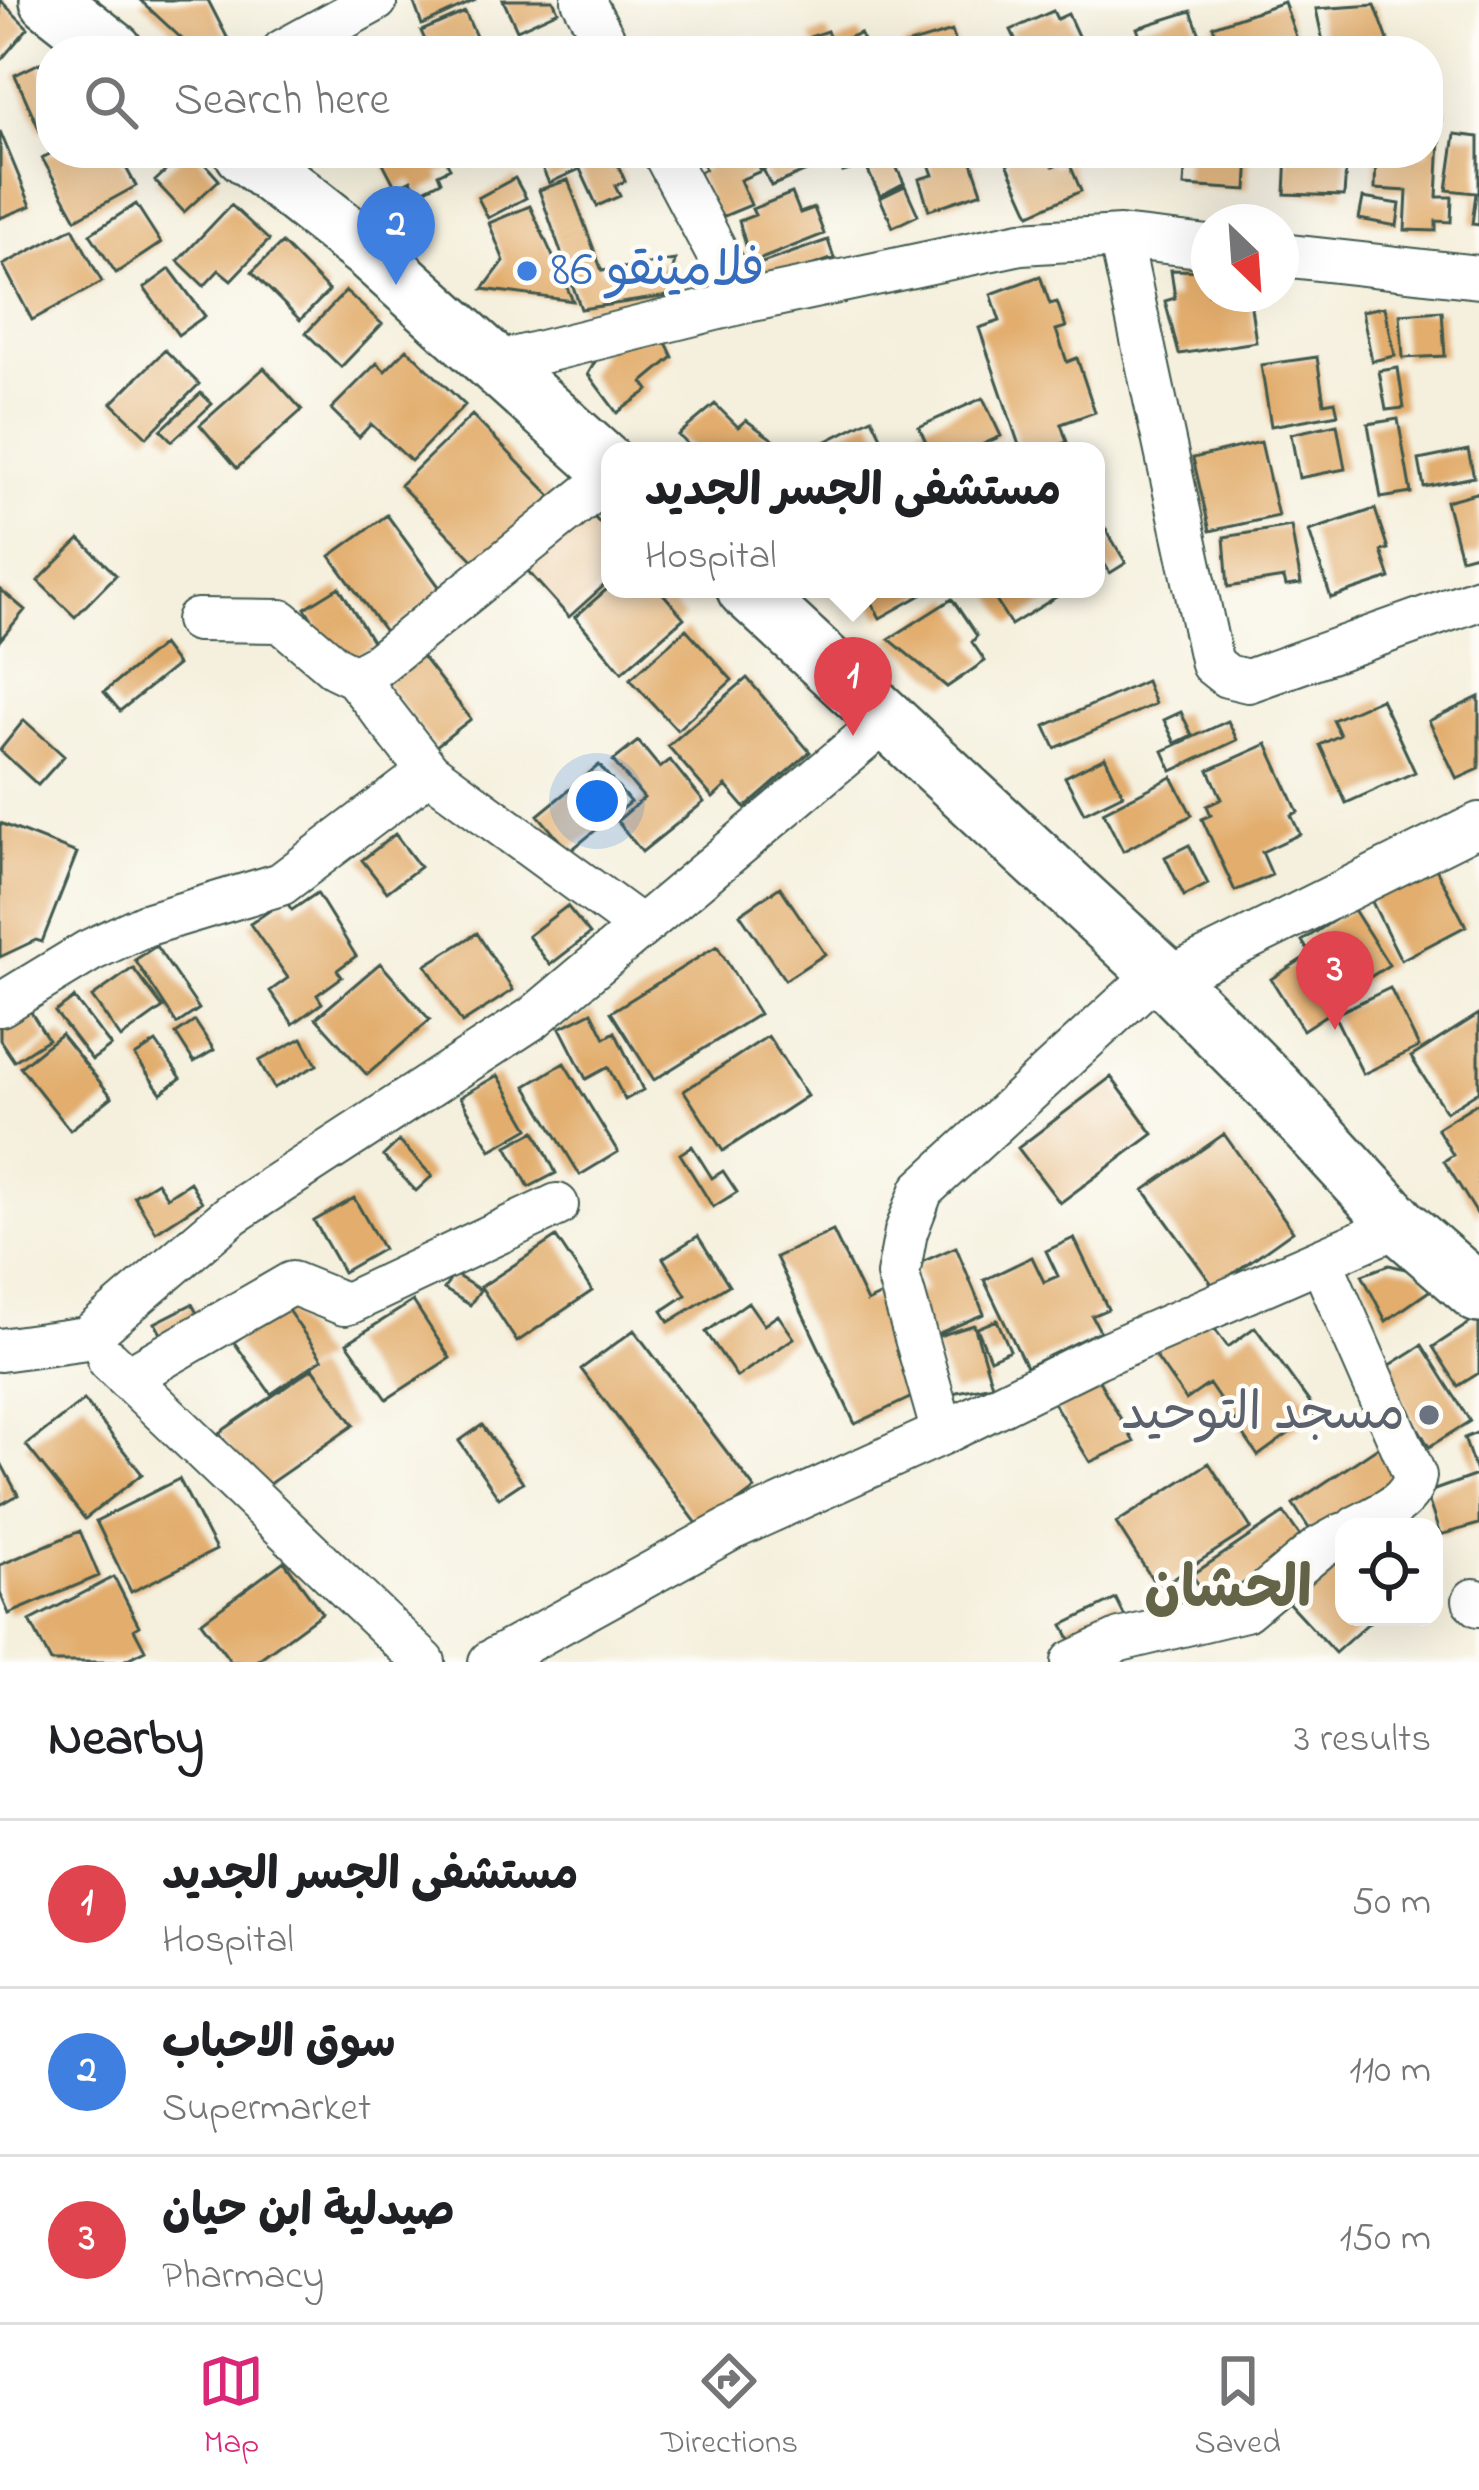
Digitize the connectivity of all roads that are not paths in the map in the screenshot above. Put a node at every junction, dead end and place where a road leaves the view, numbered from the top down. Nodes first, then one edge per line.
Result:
1 (49, 0) edge
2 (86, 0) edge
3 (376, 0) edge
4 (583, 0) edge
5 (95, 36) edge
6 (132, 36) edge
7 (310, 36) edge
8 (602, 36) edge
9 (263, 168) edge
10 (289, 168) edge
11 (672, 168) edge
12 (1120, 237) junction
13 (1191, 245) edge
14 (1299, 257) edge
15 (1479, 277) edge
16 (743, 302) junction
17 (509, 360) junction
18 (601, 443) edge
19 (601, 464) edge
20 (601, 479) edge
21 (756, 598) edge
22 (770, 598) edge
23 (1479, 599) edge
24 (197, 620) dead end
25 (356, 677) junction
26 (887, 720) junction
27 (429, 772) junction
28 (1479, 824) edge
29 (641, 927) junction
30 (1169, 972) junction
31 (0, 1005) edge
32 (557, 1205) dead end
33 (1400, 1225) junction
34 (1479, 1253) edge
35 (1321, 1262) junction
36 (1479, 1294) edge
37 (87, 1338) junction
38 (0, 1350) edge
39 (127, 1378) junction
40 (943, 1433) junction
41 (1373, 1518) edge
42 (1335, 1539) edge
43 (424, 1662) edge
44 (490, 1662) edge
45 (1073, 1662) edge

1 - 5 main road
2 - 6 main road
3 - 7 street
4 - 8 street
9 - 19 main road
10 - 17 main road
11 - 16 street
12 - 13 street
12 - 16 street
12 - 23 street
14 - 15 street
16 - 17 street
17 - 18 main road
20 - 25 street
21 - 26 main road
22 - 30 main road
24 - 25 street
25 - 27 street
26 - 29 street
26 - 30 main road
27 - 29 street
27 - 31 street
28 - 30 street
29 - 37 street
30 - 33 main road
30 - 34 main road
30 - 40 street
32 - 39 street
33 - 35 street
33 - 36 main road
35 - 40 street
35 - 41 street
37 - 38 street
37 - 39 street
39 - 43 street
40 - 44 street
42 - 45 street

